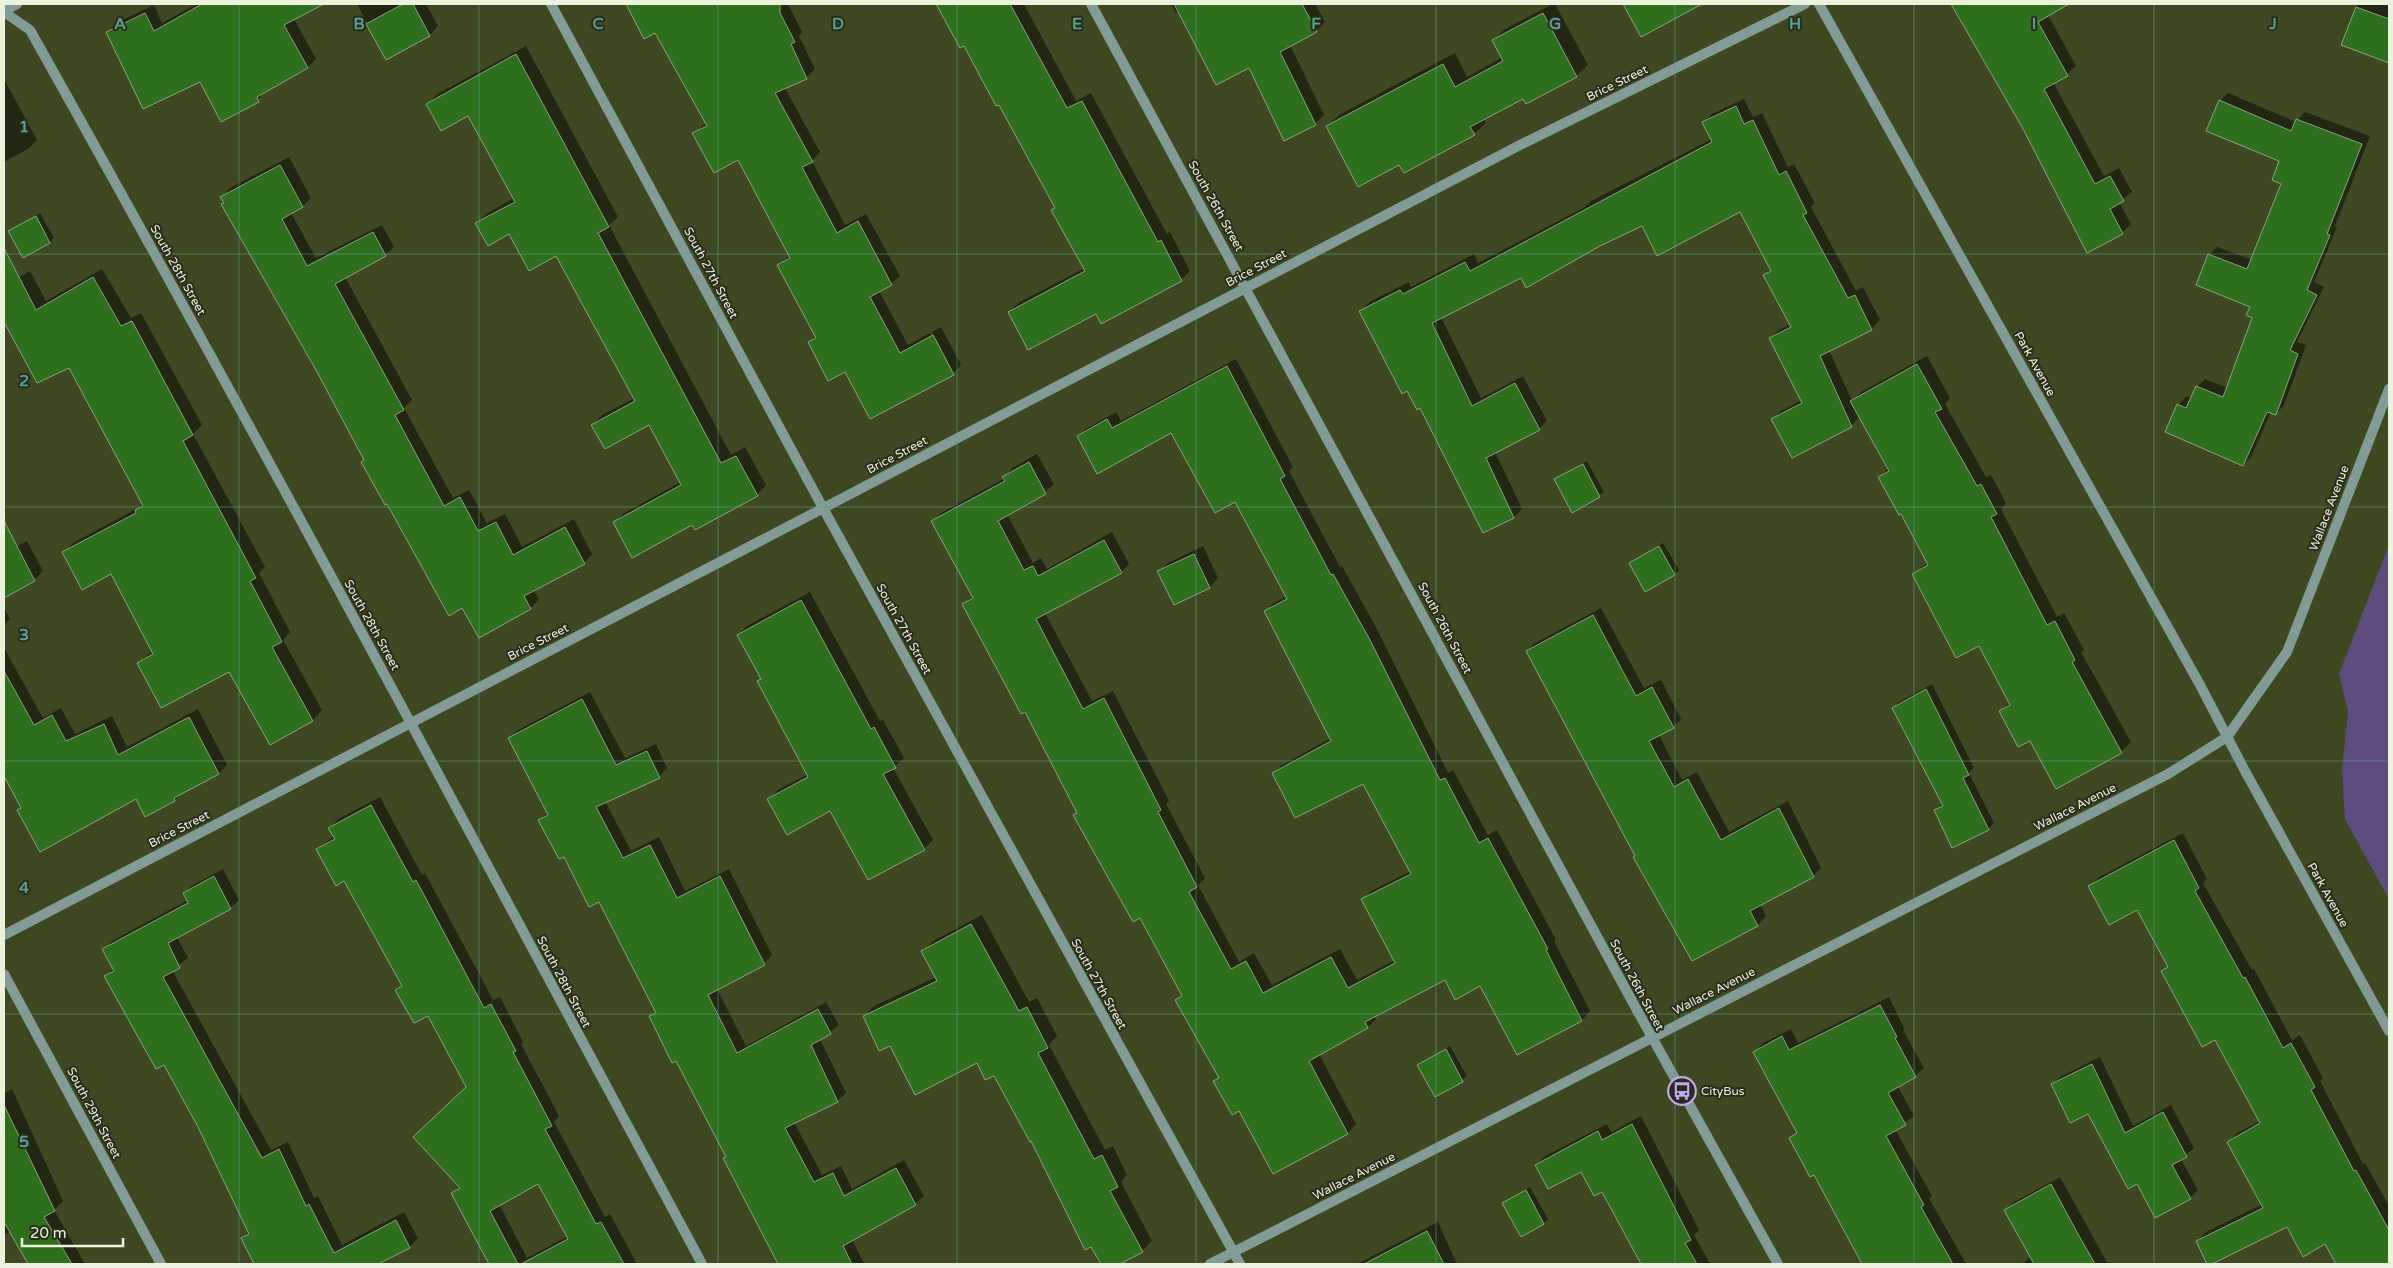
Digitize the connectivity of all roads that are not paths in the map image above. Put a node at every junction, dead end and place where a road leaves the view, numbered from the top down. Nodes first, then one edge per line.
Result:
1 (17, 4) edge
2 (551, 4) edge
3 (1091, 4) edge
4 (1805, 4) edge
5 (1819, 4) edge
6 (4, 11) edge
7 (1246, 288) junction
8 (2389, 389) edge
9 (823, 508) junction
10 (411, 722) junction
11 (2227, 737) junction
12 (4, 934) edge
13 (4, 974) edge
14 (2389, 1030) edge
15 (1652, 1037) junction
16 (1233, 1253) junction
17 (161, 1264) edge
18 (702, 1264) edge
19 (1210, 1264) edge
20 (1240, 1264) edge
21 (1778, 1264) edge

1 - 6 street
2 - 9 street, South 27th Street
3 - 7 street, South 26th Street
4 - 7 street, Brice Street
5 - 11 street, Park Avenue
6 - 10 street, South 28th Street
7 - 9 street, Brice Street
7 - 15 street, South 26th Street
8 - 11 street, Wallace Avenue
9 - 10 street, Brice Street
9 - 16 street, South 27th Street
10 - 12 street, Brice Street
10 - 18 street, South 28th Street
11 - 14 street, Park Avenue
11 - 15 street, Wallace Avenue
13 - 17 street, South 29th Street
15 - 16 street, Wallace Avenue
15 - 21 street, South 26th Street
16 - 19 street, Wallace Avenue
16 - 20 street, South 27th Street

